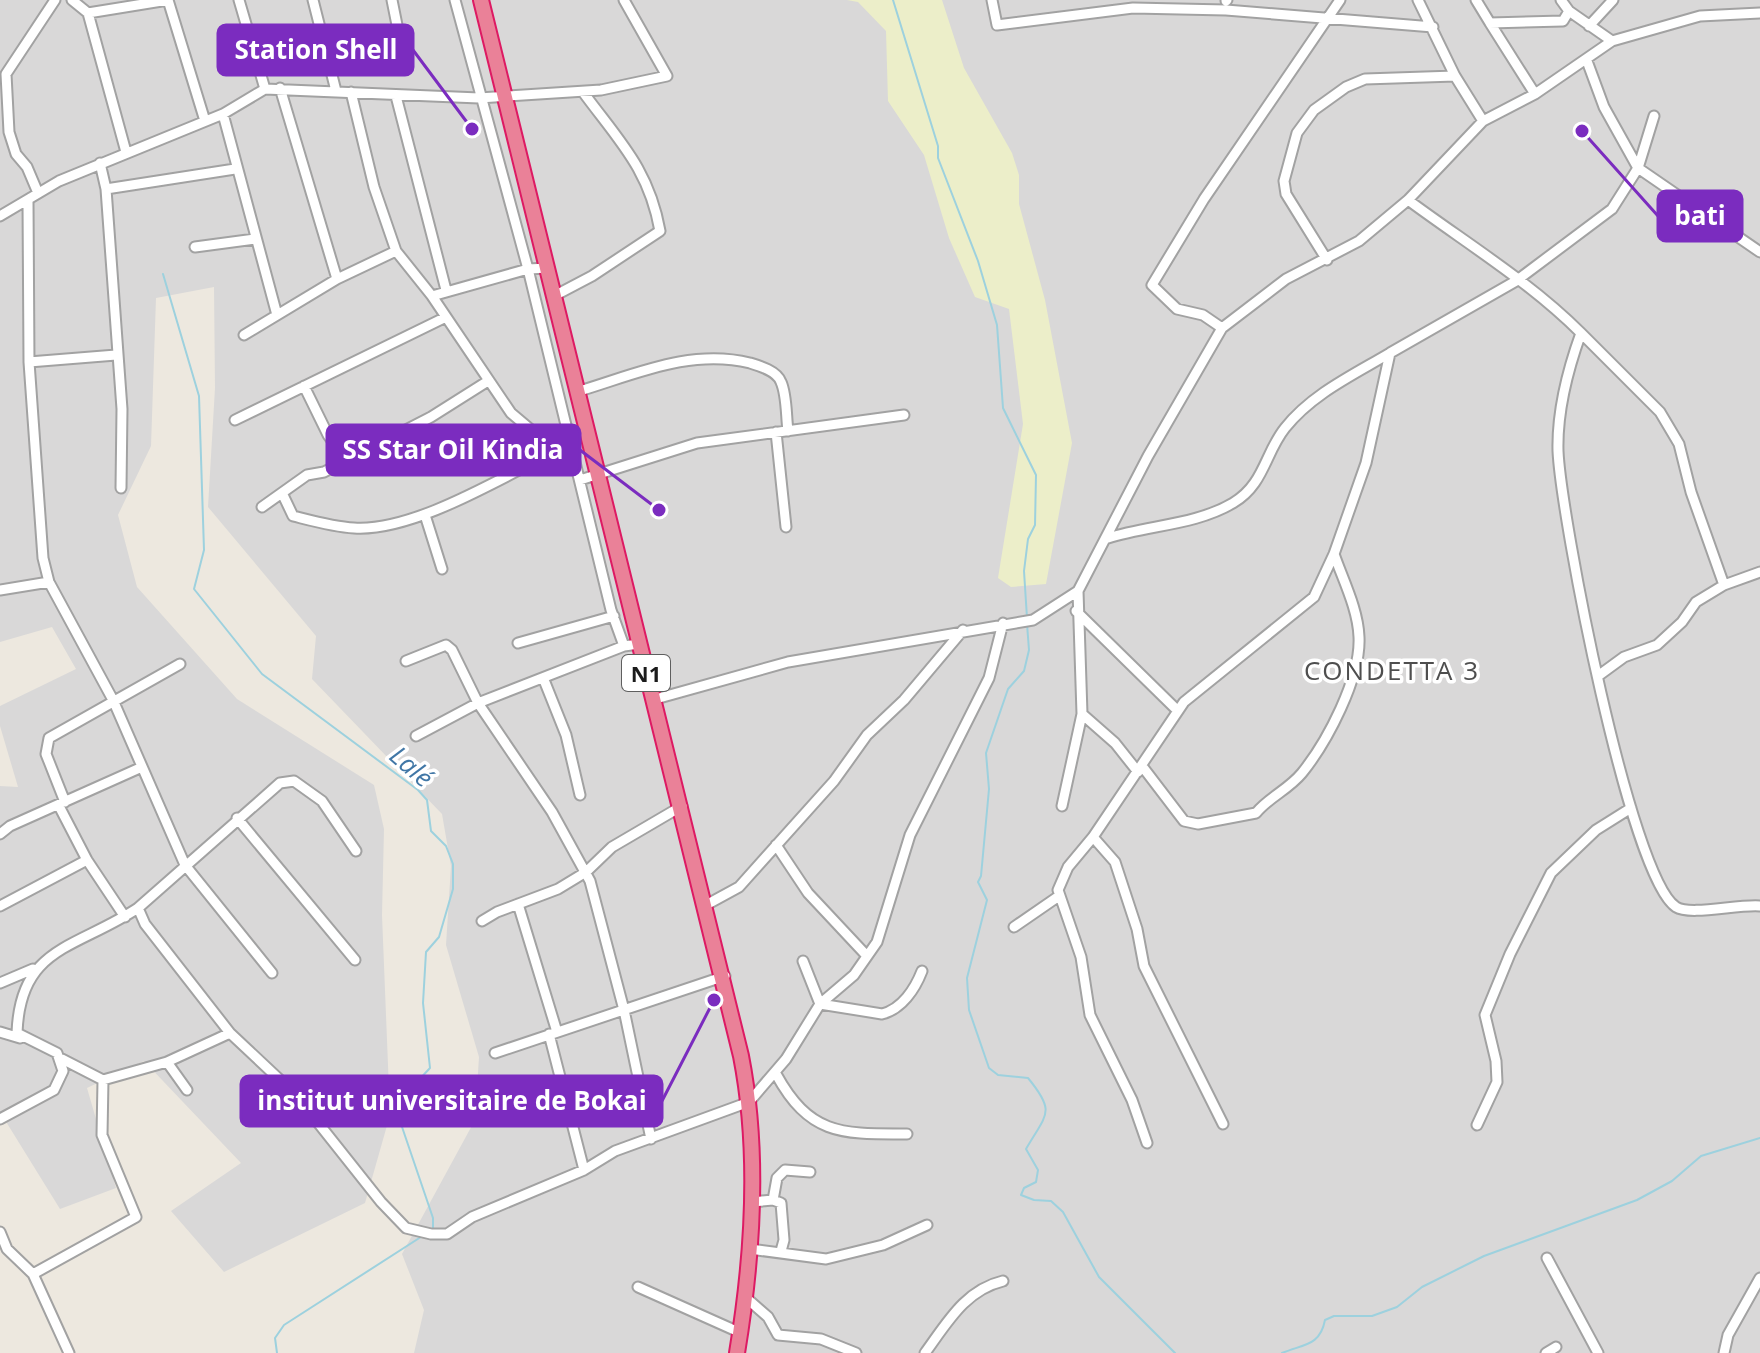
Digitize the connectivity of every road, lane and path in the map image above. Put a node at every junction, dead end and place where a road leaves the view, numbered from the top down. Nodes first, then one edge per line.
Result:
1 (55, 0) edge
2 (72, 0) edge
3 (168, 0) edge
4 (239, 0) edge
5 (313, 0) edge
6 (392, 0) edge
7 (455, 0) edge
8 (481, 0) edge
9 (624, 0) edge
10 (992, 0) edge
11 (1340, 0) edge
12 (1418, 0) edge
13 (1476, 0) edge
14 (1561, 0) edge
15 (1613, 0) edge
16 (1226, 3) edge
17 (1569, 11) junction
18 (88, 13) junction
19 (1760, 13) edge
20 (1324, 21) junction
21 (1490, 23) junction
22 (397, 25) dead end
23 (1589, 26) junction
24 (1433, 27) junction
25 (1612, 41) junction
26 (1587, 61) junction
27 (1455, 76) junction
28 (280, 88) junction
29 (265, 89) junction
30 (336, 91) junction
31 (351, 92) junction
32 (583, 92) junction
33 (1535, 94) junction
34 (396, 96) junction
35 (506, 97) junction
36 (479, 98) junction
37 (223, 114) junction
38 (1654, 116) dead end
39 (205, 121) junction
40 (1483, 121) junction
41 (126, 152) junction
42 (100, 163) junction
43 (1638, 168) junction
44 (235, 169) junction
45 (106, 189) junction
46 (38, 193) junction
47 (1408, 200) junction
48 (28, 201) junction
49 (0, 216) edge
50 (255, 239) junction
51 (195, 247) dead end
52 (396, 251) junction
53 (1760, 252) edge
54 (1327, 260) junction
55 (548, 268) junction
56 (528, 269) junction
57 (337, 279) junction
58 (1516, 281) junction
59 (446, 290) junction
60 (432, 296) junction
61 (554, 296) junction
62 (277, 315) junction
63 (444, 318) junction
64 (1222, 328) junction
65 (1581, 333) junction
66 (244, 335) dead end
67 (1390, 353) junction
68 (116, 355) junction
69 (29, 362) junction
70 (488, 381) junction
71 (304, 386) junction
72 (576, 392) junction
73 (904, 415) dead end
74 (235, 420) dead end
75 (788, 431) junction
76 (776, 432) junction
77 (572, 447) junction
78 (556, 451) junction
79 (346, 460) junction
80 (596, 477) junction
81 (580, 480) junction
82 (121, 488) dead end
83 (283, 495) junction
84 (262, 507) dead end
85 (425, 515) junction
86 (786, 527) dead end
87 (1108, 538) junction
88 (1334, 554) junction
89 (442, 569) dead end
90 (1760, 572) edge
91 (49, 582) junction
92 (1724, 585) junction
93 (0, 590) edge
94 (1078, 591) junction
95 (629, 603) junction
96 (1076, 611) junction
97 (612, 613) junction
98 (1003, 623) junction
99 (963, 630) junction
100 (518, 643) dead end
101 (632, 645) junction
102 (406, 661) dead end
103 (180, 664) dead end
104 (1598, 676) junction
105 (544, 680) junction
106 (113, 700) junction
107 (651, 700) junction
108 (478, 703) junction
109 (1178, 711) junction
110 (1082, 714) junction
111 (416, 736) dead end
112 (142, 767) junction
113 (1140, 769) junction
114 (580, 795) dead end
115 (62, 804) junction
116 (682, 806) junction
117 (1062, 806) dead end
118 (1631, 808) junction
119 (237, 818) junction
120 (0, 834) edge
121 (1093, 837) junction
122 (776, 845) junction
123 (356, 851) dead end
124 (87, 860) junction
125 (185, 865) junction
126 (586, 872) junction
127 (1059, 896) junction
128 (518, 904) junction
129 (706, 905) junction
130 (0, 906) edge
131 (1760, 906) edge
132 (138, 908) junction
133 (125, 917) junction
134 (482, 921) dead end
135 (1014, 927) dead end
136 (867, 956) junction
137 (355, 960) dead end
138 (803, 961) dead end
139 (33, 969) junction
140 (922, 971) dead end
141 (272, 973) dead end
142 (725, 976) junction
143 (0, 983) edge
144 (820, 1004) junction
145 (624, 1010) junction
146 (0, 1032) edge
147 (230, 1033) junction
148 (553, 1033) junction
149 (20, 1038) junction
150 (495, 1053) dead end
151 (62, 1059) junction
152 (167, 1062) junction
153 (776, 1074) junction
154 (103, 1080) junction
155 (187, 1090) dead end
156 (749, 1102) junction
157 (0, 1119) edge
158 (1223, 1124) dead end
159 (1477, 1125) dead end
160 (907, 1134) dead end
161 (651, 1139) junction
162 (1147, 1143) dead end
163 (584, 1170) junction
164 (810, 1172) dead end
165 (773, 1200) junction
166 (752, 1202) junction
167 (927, 1225) dead end
168 (0, 1232) edge
169 (750, 1249) junction
170 (781, 1251) junction
171 (1547, 1258) dead end
172 (33, 1274) junction
173 (1760, 1278) edge
174 (1003, 1281) dead end
175 (638, 1287) dead end
176 (744, 1296) junction
177 (741, 1333) junction
178 (1556, 1347) dead end
179 (69, 1353) edge
180 (737, 1353) edge
181 (856, 1353) edge
182 (925, 1353) edge
183 (1546, 1353) edge
184 (1598, 1353) edge
185 (1724, 1353) edge

1 - 46 street
2 - 18 street
3 - 18 street
3 - 39 street
4 - 29 street
5 - 30 street
6 - 22 street
7 - 36 street
8 - 35 highway, N1
9 - 32 street
10 - 16 street
11 - 20 street
12 - 24 street
13 - 21 street
14 - 17 street
15 - 23 street
16 - 20 street
17 - 21 street
17 - 23 street
18 - 41 street
19 - 25 street
20 - 24 street
20 - 64 street
21 - 33 street
23 - 25 street
24 - 27 street
25 - 26 street
26 - 33 street
26 - 43 street
27 - 40 street
27 - 54 street
28 - 29 street
28 - 30 street
28 - 57 street
29 - 37 street
30 - 31 street
31 - 34 street
31 - 52 street
32 - 35 street
32 - 61 street
33 - 40 street
34 - 36 street
34 - 59 street
35 - 36 street
35 - 55 highway, N1
36 - 56 street
37 - 39 street
37 - 44 street
38 - 43 street
39 - 41 street
40 - 47 street
41 - 42 street
42 - 45 street
42 - 46 street
43 - 53 street
43 - 58 street
44 - 45 street
44 - 50 street
45 - 68 street
46 - 48 street
47 - 54 street
47 - 58 street
48 - 49 street
48 - 69 street
50 - 51 street
50 - 62 street
52 - 57 street
52 - 60 street
54 - 64 street
55 - 56 street
55 - 61 highway, N1
56 - 59 street
56 - 77 street
57 - 62 street
58 - 65 street
58 - 67 street
59 - 60 street
60 - 63 street
61 - 72 highway, N1
62 - 66 street
63 - 70 street
63 - 71 street
64 - 87 street
65 - 92 street
65 - 104 street
67 - 87 street
67 - 88 street
68 - 69 street
68 - 82 street
69 - 91 street
70 - 78 street
70 - 79 street
71 - 74 street
71 - 79 street
72 - 75 street
72 - 80 highway, N1
73 - 75 street
75 - 76 street
76 - 80 street
76 - 86 street
77 - 78 street
77 - 81 street
78 - 85 street
79 - 83 street
80 - 81 street
80 - 95 highway, N1
81 - 97 street
83 - 84 street
83 - 85 street
85 - 89 street
87 - 94 street
88 - 109 street
88 - 113 street
90 - 92 street
91 - 93 street
91 - 106 street
92 - 104 street
94 - 96 street
94 - 98 street
95 - 97 street
95 - 101 highway, N1
96 - 109 street
96 - 110 street
97 - 100 street
97 - 101 street
98 - 99 street
98 - 136 street
99 - 107 street
99 - 122 street
101 - 105 street
101 - 107 highway, N1
102 - 108 street
103 - 106 street
104 - 118 street
105 - 108 street
105 - 114 street
106 - 112 street
106 - 115 street
107 - 116 highway, N1
108 - 111 street
108 - 126 street
109 - 113 street
110 - 113 street
110 - 117 street
112 - 115 street
112 - 125 street
113 - 121 street
115 - 120 street
115 - 124 street
116 - 126 street
116 - 129 highway, N1
118 - 131 street
118 - 159 street
119 - 123 street
119 - 125 street
119 - 137 street
121 - 127 street
121 - 158 street
122 - 129 street
122 - 136 street
124 - 130 street
124 - 133 street
125 - 132 street
125 - 141 street
126 - 128 street
126 - 145 street
127 - 135 street
127 - 162 street
128 - 134 street
128 - 148 street
129 - 142 highway, N1
132 - 133 street
132 - 147 street
133 - 139 street
136 - 144 street
138 - 144 street
139 - 143 street
139 - 149 street
140 - 144 street
142 - 145 street
142 - 156 highway, N1
144 - 153 street
145 - 148 street
145 - 161 street
146 - 149 street
147 - 152 street
147 - 163 street
148 - 150 street
148 - 163 street
149 - 151 street
151 - 154 street
151 - 157 street
152 - 154 street
152 - 155 street
153 - 156 street
153 - 160 street
154 - 172 street
156 - 161 street
156 - 166 highway, N1
161 - 163 street
164 - 165 street
165 - 166 street
165 - 170 street
166 - 169 highway, N1
167 - 170 street
168 - 172 street
169 - 170 street
169 - 176 highway, N1
171 - 184 street
172 - 179 street
173 - 185 street
174 - 182 street
175 - 177 street
176 - 177 highway, N1
176 - 181 street
177 - 180 highway, N1
178 - 183 street

